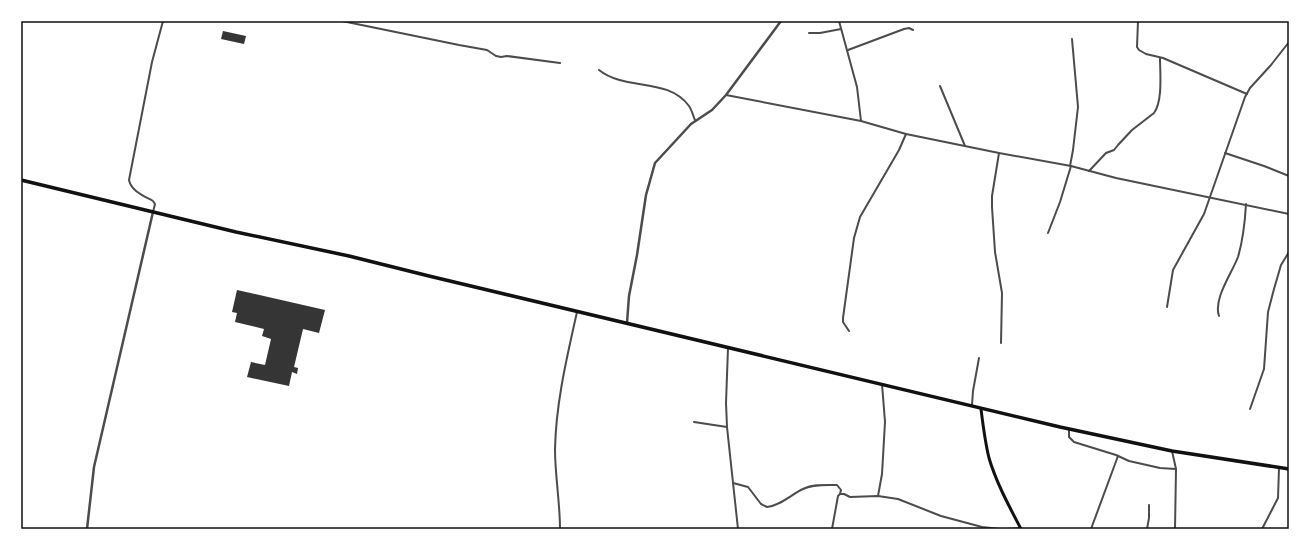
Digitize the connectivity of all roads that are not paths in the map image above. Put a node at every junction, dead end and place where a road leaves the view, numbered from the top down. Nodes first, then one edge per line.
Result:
1 (163, 21) edge
2 (342, 21) edge
3 (781, 21) edge
4 (839, 21) edge
5 (1138, 21) edge
6 (841, 28) junction
7 (913, 30) dead end
8 (809, 33) dead end
9 (1072, 39) dead end
10 (1289, 42) edge
11 (848, 50) junction
12 (1160, 58) junction
13 (560, 63) dead end
14 (599, 70) dead end
15 (940, 86) dead end
16 (1247, 94) junction
17 (726, 95) junction
18 (695, 120) junction
19 (861, 121) junction
20 (906, 134) junction
21 (965, 146) junction
22 (999, 153) junction
23 (1225, 153) junction
24 (1070, 166) junction
25 (1090, 171) junction
26 (1289, 176) edge
27 (21, 180) edge
28 (1209, 198) junction
29 (1246, 204) junction
30 (153, 212) junction
31 (1289, 214) edge
32 (1048, 233) dead end
33 (1289, 252) edge
34 (1166, 307) dead end
35 (577, 311) junction
36 (1220, 316) dead end
37 (627, 323) junction
38 (849, 331) dead end
39 (1001, 343) dead end
40 (728, 347) junction
41 (979, 358) dead end
42 (882, 384) junction
43 (972, 406) junction
44 (981, 409) junction
45 (1250, 409) dead end
46 (694, 422) dead end
47 (727, 427) junction
48 (1069, 429) junction
49 (1172, 451) junction
50 (1118, 456) junction
51 (1279, 468) junction
52 (1176, 469) junction
53 (1289, 469) edge
54 (732, 484) junction
55 (840, 494) junction
56 (878, 496) junction
57 (1148, 505) dead end
58 (87, 529) edge
59 (560, 529) edge
60 (738, 529) edge
61 (832, 529) edge
62 (1000, 529) edge
63 (1008, 529) edge
64 (1020, 529) edge
65 (1092, 529) edge
66 (1147, 529) edge
67 (1174, 529) edge
68 (1262, 529) edge

1 - 30 street
2 - 13 street
3 - 17 street
4 - 6 street
5 - 12 street
6 - 8 street
6 - 11 street
7 - 11 street
9 - 24 street
10 - 16 street
11 - 19 street
12 - 16 street
12 - 25 street
14 - 18 street
15 - 21 street
16 - 23 street
17 - 18 street
17 - 19 street
18 - 37 street
19 - 20 street
20 - 21 street
20 - 38 street
21 - 22 street
22 - 24 street
22 - 39 street
23 - 26 street
23 - 28 street
24 - 25 street
24 - 32 street
25 - 28 street
27 - 30 highway
28 - 29 street
28 - 34 street
29 - 31 street
29 - 36 street
30 - 35 highway
30 - 58 street
33 - 45 street
35 - 37 highway
35 - 59 street
37 - 40 highway
40 - 42 highway
40 - 47 street
41 - 43 street
42 - 43 highway
42 - 56 street
43 - 44 highway
44 - 48 highway
44 - 64 main road
46 - 47 street
47 - 54 street
48 - 49 highway
48 - 50 street
49 - 51 highway
49 - 52 street
50 - 52 street
50 - 65 street
51 - 53 highway
51 - 68 street
52 - 67 street
54 - 55 street
54 - 60 street
55 - 56 street
55 - 61 street
56 - 62 street
57 - 66 street
63 - 64 street

